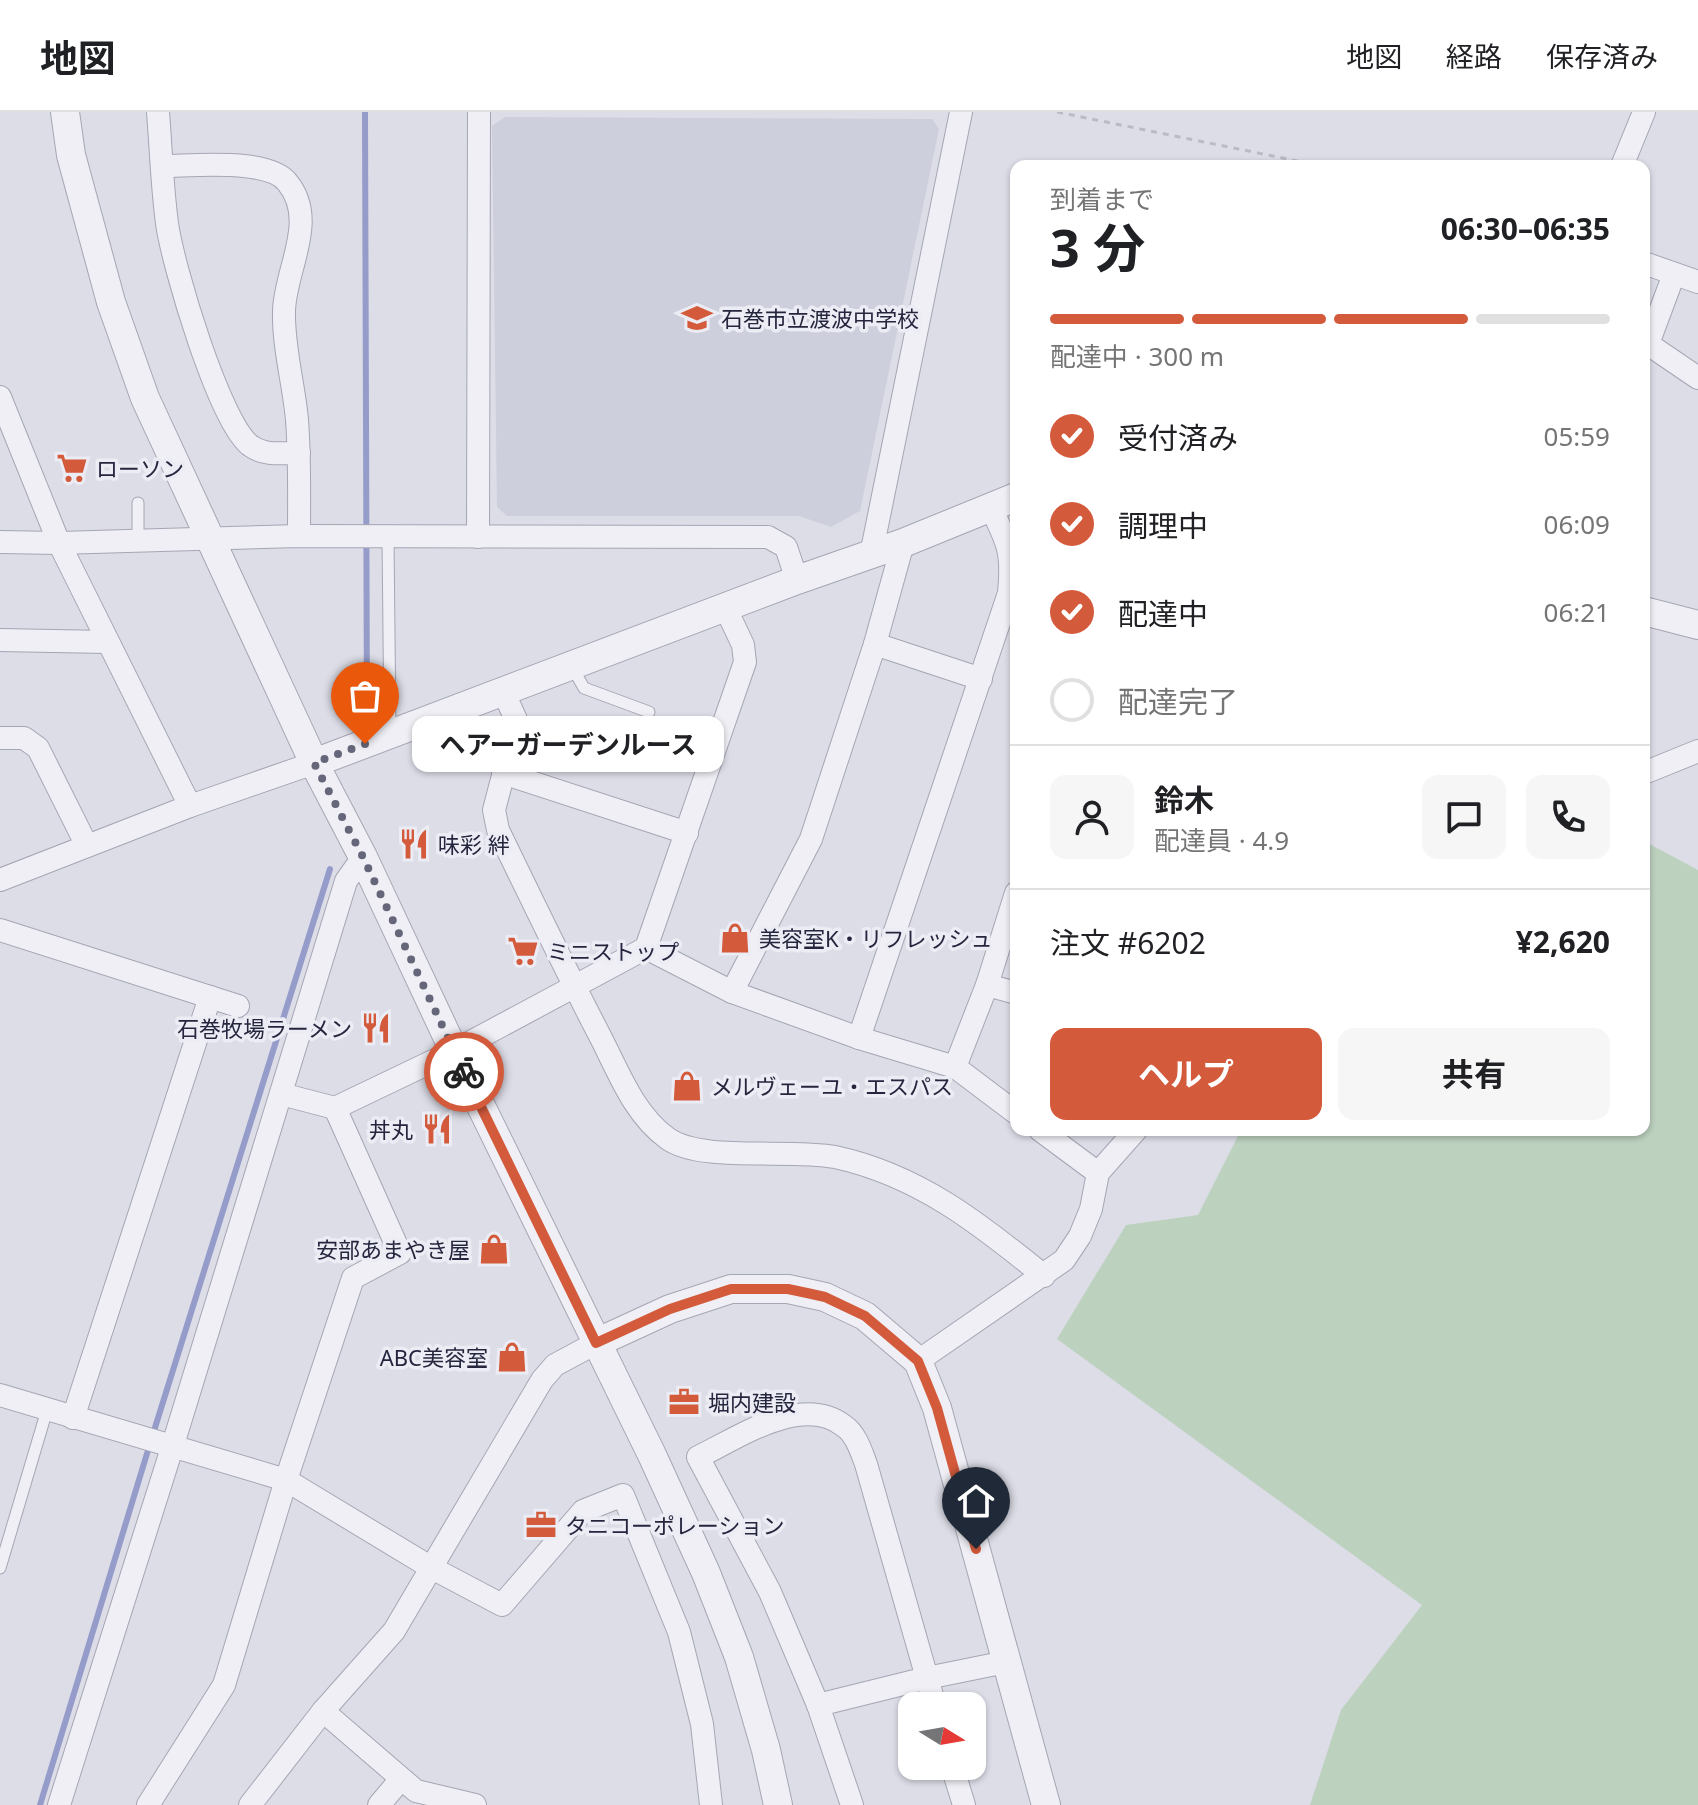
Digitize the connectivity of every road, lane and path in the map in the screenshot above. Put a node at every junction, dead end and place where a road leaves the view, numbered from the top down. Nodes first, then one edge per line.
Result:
1 (65, 112) edge
2 (158, 112) edge
3 (479, 112) edge
4 (961, 112) edge
5 (1057, 112) edge
6 (1644, 112) edge
7 (1293, 160) edge
8 (1624, 160) edge
9 (163, 166) junction
10 (1650, 265) edge
11 (1674, 274) junction
12 (1698, 282) edge
13 (1650, 339) edge
14 (1650, 345) edge
15 (1698, 378) edge
16 (0, 397) edge
17 (5, 424) edge
18 (299, 453) junction
19 (1004, 502) edge
20 (138, 503) dead end
21 (299, 536) junction
22 (384, 537) junction
23 (478, 537) junction
24 (209, 538) junction
25 (138, 539) junction
26 (0, 542) edge
27 (59, 543) junction
28 (903, 543) junction
29 (1010, 550) edge
30 (871, 555) junction
31 (797, 580) junction
32 (1010, 599) edge
33 (726, 609) junction
34 (1650, 613) edge
35 (1698, 625) edge
36 (0, 640) edge
37 (107, 642) junction
38 (875, 644) junction
39 (571, 667) junction
40 (981, 679) junction
41 (504, 693) junction
42 (649, 712) dead end
43 (390, 735) junction
44 (0, 738) edge
45 (1698, 751) edge
46 (314, 763) junction
47 (1650, 771) edge
48 (503, 773) junction
49 (190, 806) junction
50 (687, 833) junction
51 (87, 846) junction
52 (363, 857) junction
53 (0, 880) edge
54 (1010, 912) edge
55 (0, 930) edge
56 (646, 948) junction
57 (987, 985) junction
58 (574, 987) junction
59 (1010, 991) edge
60 (732, 992) junction
61 (210, 997) junction
62 (238, 1006) dead end
63 (859, 1038) junction
64 (454, 1051) junction
65 (955, 1067) junction
66 (281, 1094) junction
67 (335, 1108) junction
68 (1010, 1108) edge
69 (1048, 1136) edge
70 (1131, 1136) edge
71 (1098, 1173) junction
72 (1044, 1276) junction
73 (596, 1343) junction
74 (918, 1361) junction
75 (0, 1395) edge
76 (47, 1410) junction
77 (73, 1418) junction
78 (172, 1448) junction
79 (286, 1480) junction
80 (430, 1567) junction
81 (0, 1568) edge
82 (1006, 1662) junction
83 (927, 1678) junction
84 (931, 1692) edge
85 (818, 1705) junction
86 (323, 1711) junction
87 (401, 1779) junction
88 (956, 1780) edge
89 (59, 1805) edge
90 (148, 1805) edge
91 (250, 1805) edge
92 (379, 1805) edge
93 (475, 1805) edge
94 (711, 1805) edge
95 (778, 1805) edge
96 (852, 1805) edge
97 (964, 1805) edge
98 (1046, 1805) edge

1 - 24 street
2 - 9 street
3 - 23 street
4 - 30 street
5 - 7 path
6 - 8 street
9 - 18 street
9 - 18 street
10 - 11 street
11 - 12 street
11 - 13 street
14 - 15 street
16 - 17 street
17 - 27 street
18 - 21 street
19 - 28 street
19 - 29 street
20 - 25 lane
21 - 22 street
21 - 24 street
22 - 23 street
22 - 43 lane
23 - 31 street
24 - 25 street
24 - 46 street
25 - 27 street
26 - 27 street
27 - 37 street
28 - 30 street
28 - 38 street
30 - 31 street
31 - 33 street
32 - 40 street
33 - 39 street
33 - 50 street
34 - 35 street
36 - 37 street
37 - 49 street
38 - 40 street
38 - 60 street
39 - 41 street
39 - 42 lane
40 - 63 street
41 - 43 street
41 - 48 street
43 - 46 street
44 - 51 street
45 - 47 street
46 - 49 street
46 - 52 street
48 - 50 street
48 - 58 street
49 - 51 street
50 - 56 street
51 - 53 street
52 - 64 street
52 - 66 street
54 - 57 street
55 - 61 street
56 - 58 street
56 - 60 street
57 - 59 street
57 - 65 street
58 - 64 street
58 - 72 street
60 - 63 street
61 - 62 street
61 - 77 street
63 - 65 street
64 - 67 street
64 - 73 street
65 - 68 street
66 - 67 street
66 - 78 street
67 - 79 street
69 - 71 street
70 - 71 street
71 - 72 street
72 - 74 street
73 - 74 street
73 - 80 street
73 - 95 street
74 - 82 street
75 - 76 street
76 - 77 street
76 - 81 lane
77 - 78 street
78 - 79 street
78 - 89 street
79 - 80 street
79 - 90 street
80 - 86 street
80 - 94 street
82 - 83 street
82 - 98 street
83 - 84 street
83 - 85 street
83 - 85 street
85 - 96 street
86 - 87 street
86 - 91 street
87 - 92 street
87 - 93 street
88 - 97 street

